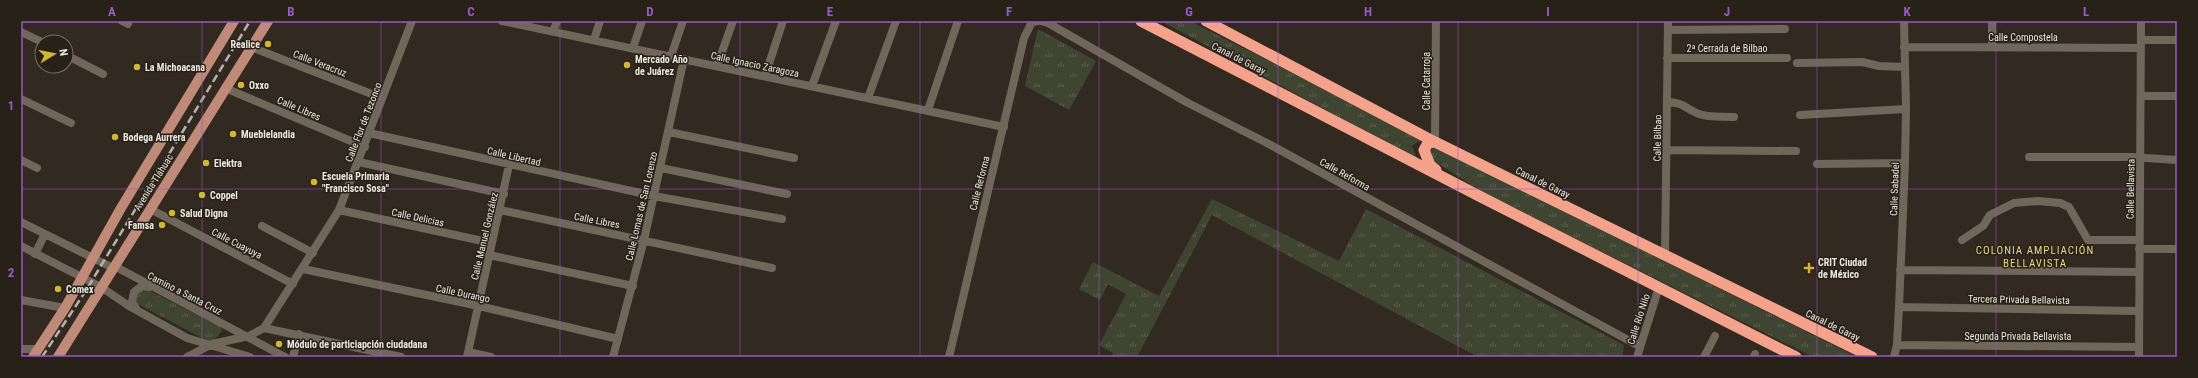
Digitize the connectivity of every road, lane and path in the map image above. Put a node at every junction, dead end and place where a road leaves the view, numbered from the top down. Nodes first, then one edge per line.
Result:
1 (234, 21) edge
2 (268, 21) edge
3 (412, 21) edge
4 (502, 21) edge
5 (557, 21) edge
6 (600, 21) edge
7 (642, 21) edge
8 (683, 21) edge
9 (733, 21) edge
10 (783, 21) edge
11 (836, 21) edge
12 (896, 21) edge
13 (958, 21) edge
14 (1039, 21) edge
15 (1141, 21) edge
16 (1206, 21) edge
17 (1436, 21) edge
18 (1668, 21) edge
19 (1904, 21) edge
20 (1992, 21) edge
21 (2141, 21) edge
22 (517, 22) edge
23 (1785, 29) dead end
24 (1668, 30) junction
25 (21, 32) edge
26 (554, 32) junction
27 (34, 38) edge
28 (594, 40) junction
29 (2177, 40) edge
30 (2141, 44) junction
31 (1992, 46) junction
32 (251, 47) junction
33 (1904, 47) junction
34 (632, 48) junction
35 (671, 56) junction
36 (1667, 58) junction
37 (1787, 58) dead end
38 (74, 59) edge
39 (684, 59) junction
40 (1798, 63) dead end
41 (717, 66) junction
42 (1905, 67) junction
43 (103, 74) dead end
44 (765, 76) junction
45 (812, 86) junction
46 (225, 88) junction
47 (2141, 96) junction
48 (2177, 96) edge
49 (382, 98) junction
50 (868, 98) junction
51 (21, 99) edge
52 (1667, 102) junction
53 (1906, 109) junction
54 (928, 110) junction
55 (1800, 115) dead end
56 (1734, 117) dead end
57 (71, 123) dead end
58 (1004, 126) junction
59 (669, 132) junction
60 (369, 133) junction
61 (1436, 142) junction
62 (364, 147) junction
63 (1666, 150) junction
64 (1796, 151) dead end
65 (2029, 157) dead end
66 (2140, 157) junction
67 (794, 158) dead end
68 (21, 160) edge
69 (2177, 160) edge
70 (359, 162) junction
71 (1905, 163) junction
72 (1817, 164) dead end
73 (509, 165) junction
74 (37, 168) dead end
75 (661, 168) junction
76 (1454, 182) junction
77 (504, 194) junction
78 (786, 194) dead end
79 (654, 196) junction
80 (150, 209) junction
81 (339, 210) junction
82 (500, 210) junction
83 (782, 219) dead end
84 (21, 222) edge
85 (262, 226) dead end
86 (45, 234) junction
87 (644, 240) junction
88 (1962, 240) dead end
89 (2138, 240) junction
90 (492, 243) junction
91 (21, 246) edge
92 (2139, 249) junction
93 (2177, 249) edge
94 (313, 253) junction
95 (35, 254) junction
96 (489, 255) junction
97 (1665, 256) junction
98 (93, 258) junction
99 (113, 268) junction
100 (772, 268) dead end
101 (303, 269) junction
102 (1900, 270) junction
103 (2139, 272) junction
104 (82, 278) junction
105 (293, 284) junction
106 (632, 286) junction
107 (101, 287) junction
108 (153, 287) junction
109 (1659, 287) junction
110 (21, 300) edge
111 (479, 306) junction
112 (1899, 307) junction
113 (64, 308) junction
114 (138, 311) junction
115 (2139, 311) junction
116 (264, 328) junction
117 (299, 334) junction
118 (249, 336) junction
119 (1715, 336) dead end
120 (618, 339) junction
121 (212, 344) junction
122 (1897, 345) junction
123 (1639, 346) junction
124 (2138, 347) junction
125 (21, 350) edge
126 (36, 353) edge
127 (468, 354) edge
128 (58, 357) edge
129 (187, 357) edge
130 (250, 357) edge
131 (285, 357) edge
132 (293, 357) edge
133 (401, 357) edge
134 (491, 357) edge
135 (613, 357) edge
136 (949, 357) edge
137 (1637, 357) edge
138 (1704, 357) edge
139 (1796, 357) edge
140 (1872, 357) edge
141 (1894, 357) edge
142 (2139, 357) edge

1 - 98 main road, Avenida Tláhuac
2 - 32 main road, Avenida Tláhuac
3 - 49 street, Calle Flor de Tezonco
4 - 22 street, Calle Ignacio Zaragoza
5 - 26 street
6 - 28 street
7 - 34 street
8 - 35 street
9 - 41 street
10 - 44 street
11 - 45 street
12 - 50 street
13 - 54 street
14 - 58 street, Calle Reforma
14 - 123 street, Calle Reforma
15 - 76 highway, Canal de Garay
16 - 61 highway, Canal de Garay
17 - 61 street, Calle Catarroja
18 - 24 street, Calle Bilbao
19 - 33 street, Calle Sabadel
20 - 31 street
21 - 30 street, Calle Bellavista
22 - 26 street, Calle Ignacio Zaragoza
23 - 24 street
24 - 36 street, Calle Bilbao
25 - 27 street
26 - 28 street, Calle Ignacio Zaragoza
28 - 34 street, Calle Ignacio Zaragoza
29 - 30 street, Calle Compostela
30 - 31 street, Calle Compostela
30 - 47 street, Calle Bellavista
31 - 33 street, Calle Compostela
32 - 46 main road, Avenida Tláhuac
32 - 49 street, Calle Veracruz
33 - 42 street, Calle Sabadel
34 - 35 street, Calle Ignacio Zaragoza
35 - 39 street, Calle Ignacio Zaragoza
36 - 37 street, 2ª Cerrada de Bilbao
36 - 52 street, Calle Bilbao
38 - 43 street
39 - 41 street, Calle Ignacio Zaragoza
39 - 59 street, Calle Lomas de San Lorenzo
40 - 42 street
41 - 44 street, Calle Ignacio Zaragoza
42 - 53 street, Calle Sabadel
44 - 45 street, Calle Ignacio Zaragoza
45 - 50 street, Calle Ignacio Zaragoza
46 - 62 street, Calle Libres
46 - 80 main road, Avenida Tláhuac
47 - 48 street
47 - 66 street, Calle Bellavista
49 - 60 street, Calle Flor de Tezonco
50 - 54 street, Calle Ignacio Zaragoza
51 - 57 street
52 - 56 street
52 - 63 street, Calle Bilbao
53 - 55 street
53 - 71 street, Calle Sabadel
54 - 58 street, Calle Ignacio Zaragoza
58 - 136 street, Calle Reforma
59 - 67 street
59 - 75 street, Calle Lomas de San Lorenzo
60 - 62 street, Calle Flor de Tezonco
60 - 73 street, Calle Libertad
61 - 76 highway
61 - 97 highway, Canal de Garay
62 - 70 street, Calle Flor de Tezonco
63 - 64 street
63 - 97 street, Calle Bilbao
65 - 66 street
66 - 69 street
66 - 89 street, Calle Bellavista
68 - 74 street
70 - 77 street
70 - 81 street, Calle Flor de Tezonco
71 - 72 street
71 - 102 street, Calle Sabadel
73 - 77 street, Calle Manuel González
73 - 79 street, Calle Libertad
75 - 78 street
75 - 79 street, Calle Lomas de San Lorenzo
76 - 109 highway, Canal de Garay
77 - 82 street, Calle Manuel González
79 - 83 street, Calle Libertad
79 - 87 street, Calle Lomas de San Lorenzo
80 - 99 main road, Avenida Tláhuac
80 - 105 street, Calle Cuayuya
81 - 90 street, Calle Delicias
81 - 94 street, Calle Flor de Tezonco
82 - 87 street, Calle Libres
82 - 90 street, Calle Manuel González
84 - 86 street, Camino a Santa Cruz
85 - 94 street
86 - 95 street
86 - 98 street, Camino a Santa Cruz
87 - 100 street, Calle Libres
87 - 106 street, Calle Lomas de San Lorenzo
88 - 89 street
89 - 92 street, Calle Bellavista
90 - 96 street, Calle Manuel González
91 - 95 street
92 - 93 street
92 - 103 street, Calle Bellavista
94 - 101 street, Calle Flor de Tezonco
95 - 104 street
96 - 106 street
96 - 111 street, Calle Manuel González
97 - 140 highway, Canal de Garay
98 - 99 street, Camino a Santa Cruz
98 - 104 main road, Avenida Tláhuac
99 - 107 main road, Avenida Tláhuac
99 - 108 street, Camino a Santa Cruz
101 - 105 street, Calle Flor de Tezonco
101 - 111 street, Calle Durango
102 - 103 street
102 - 112 street, Calle Sabadel
103 - 115 street, Calle Bellavista
104 - 107 street
104 - 113 main road, Avenida Tláhuac
105 - 116 street, Calle Flor de Tezonco
106 - 120 street, Calle Lomas de San Lorenzo
107 - 114 street
107 - 128 main road, Avenida Tláhuac
108 - 114 street
108 - 118 street, Camino a Santa Cruz
109 - 123 street, Calle Río Nilo
109 - 139 highway, Canal de Garay
110 - 113 street
111 - 120 street, Calle Durango
111 - 127 street, Calle Manuel González
112 - 115 street, Tercera Privada Bellavista
112 - 122 street, Calle Sabadel
113 - 126 main road, Avenida Tláhuac
114 - 121 street
115 - 124 street, Calle Bellavista
116 - 117 street
116 - 118 street
117 - 132 street
117 - 133 street
118 - 121 street
118 - 131 street, Camino a Santa Cruz
119 - 138 street
120 - 135 street, Calle Lomas de San Lorenzo
121 - 129 street
121 - 130 street
122 - 124 street, Segunda Privada Bellavista
122 - 141 street, Calle Sabadel
123 - 137 street, Calle Río Nilo
124 - 142 street, Calle Bellavista
125 - 126 street
127 - 134 street

